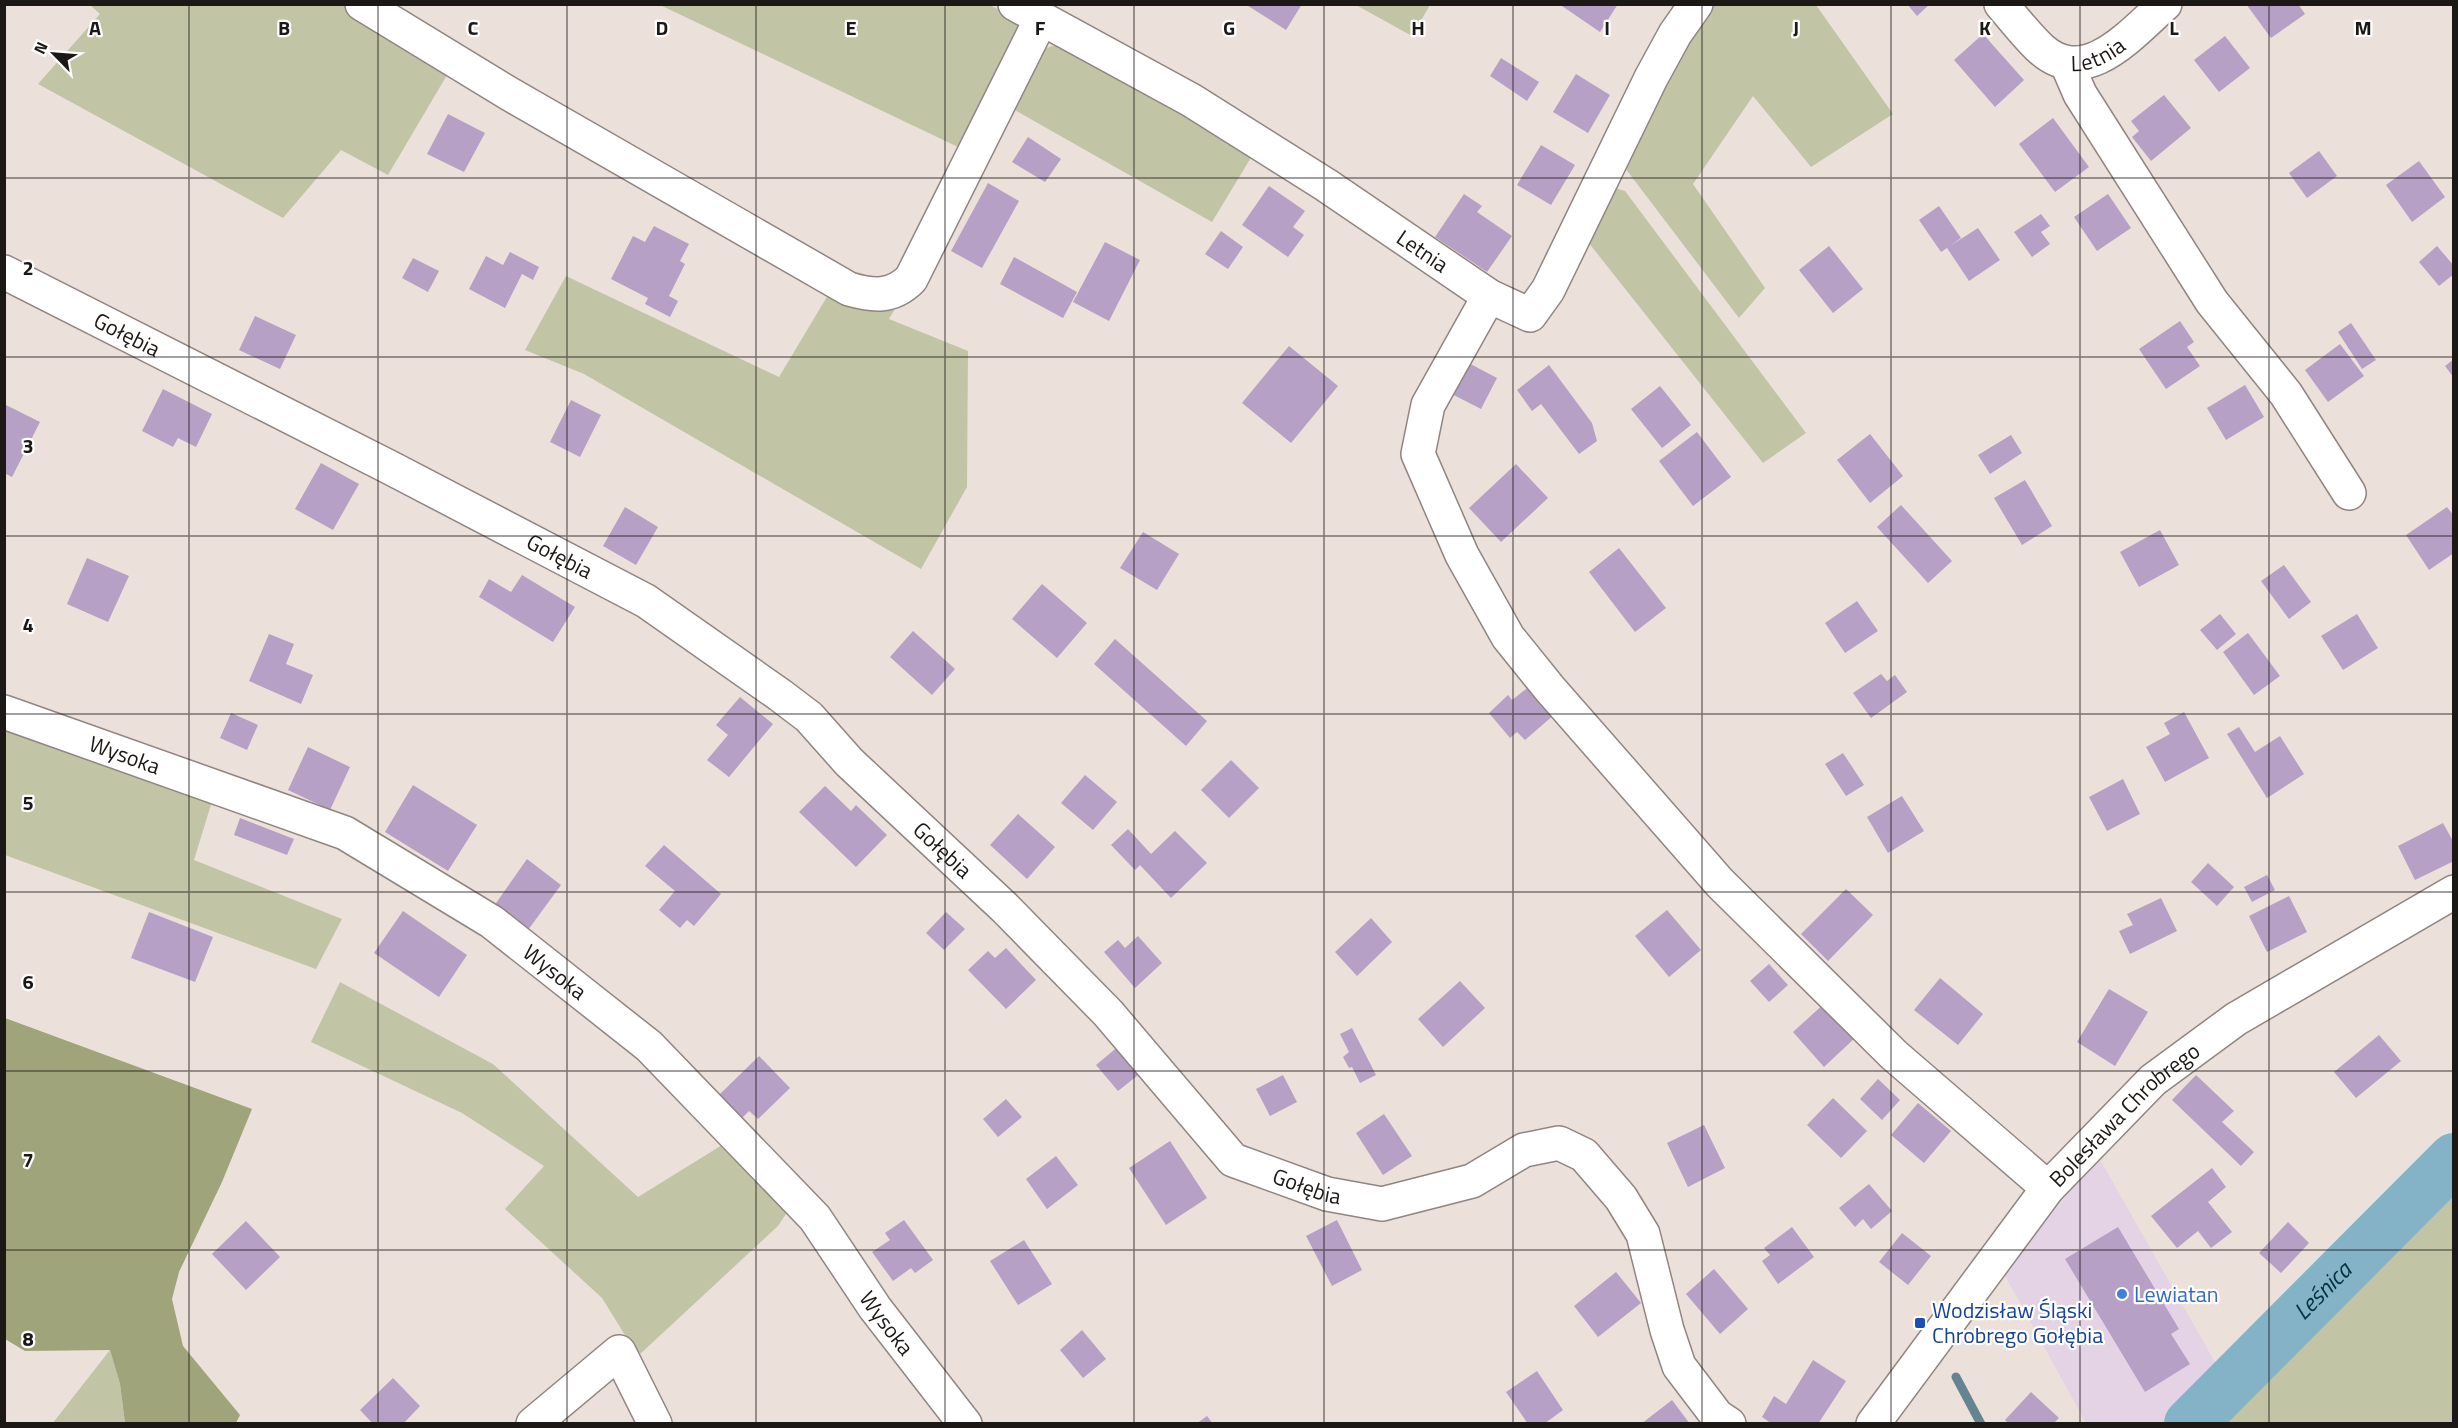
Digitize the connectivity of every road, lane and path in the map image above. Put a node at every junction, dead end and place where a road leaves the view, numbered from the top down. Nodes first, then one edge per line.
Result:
1 (362, 4) edge
2 (1696, 4) edge
3 (2001, 4) edge
4 (2164, 4) edge
5 (1028, 12) edge
6 (2067, 64) junction
7 (4, 272) edge
8 (1489, 296) junction
9 (2349, 493) dead end
10 (4, 712) edge
11 (2454, 892) edge
12 (2048, 1188) junction
13 (533, 1424) edge
14 (655, 1424) edge
15 (965, 1424) edge
16 (1729, 1424) edge
17 (1873, 1424) edge

1 - 5 street
2 - 8 street, Letnia
3 - 6 street, Letnia
4 - 6 street, Letnia
5 - 8 street, Letnia
6 - 9 street
7 - 16 street, Gołębia
8 - 12 street
10 - 15 street, Wysoka
11 - 12 street, Bolesława Chrobrego
12 - 17 street, Bolesława Chrobrego
13 - 14 street

